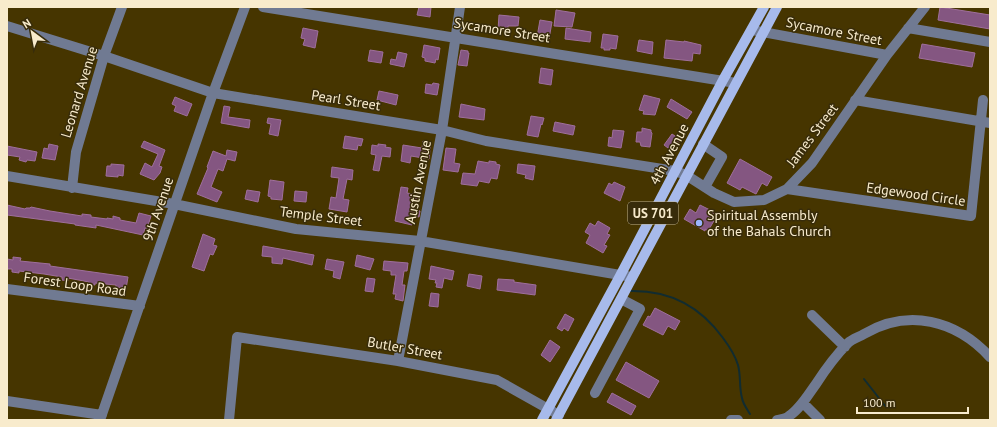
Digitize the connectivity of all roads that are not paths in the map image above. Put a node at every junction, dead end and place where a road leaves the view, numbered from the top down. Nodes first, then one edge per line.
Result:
1 (122, 7) edge
2 (245, 7) edge
3 (263, 7) edge
4 (460, 7) edge
5 (764, 7) edge
6 (777, 7) edge
7 (925, 7) edge
8 (7, 26) edge
9 (908, 28) junction
10 (752, 30) junction
11 (764, 32) junction
12 (457, 37) junction
13 (990, 42) edge
14 (887, 55) junction
15 (104, 56) junction
16 (723, 80) junction
17 (736, 82) junction
18 (213, 93) junction
19 (855, 100) junction
20 (982, 100) dead end
21 (985, 123) edge
22 (442, 130) junction
23 (703, 144) junction
24 (676, 171) junction
25 (686, 175) junction
26 (7, 176) edge
27 (705, 187) junction
28 (72, 188) junction
29 (787, 189) junction
30 (174, 204) junction
31 (420, 242) junction
32 (620, 276) junction
33 (632, 278) junction
34 (7, 289) edge
35 (621, 299) junction
36 (140, 306) junction
37 (812, 315) dead end
38 (844, 347) junction
39 (990, 357) edge
40 (398, 361) junction
41 (595, 393) dead end
42 (7, 401) edge
43 (803, 403) junction
44 (548, 408) junction
45 (557, 417) edge
46 (101, 418) edge
47 (229, 420) edge
48 (542, 420) edge
49 (730, 420) edge
50 (738, 420) edge
51 (777, 420) edge
52 (820, 420) edge

1 - 15 street, Leonard Avenue
2 - 18 street, 9th Avenue
3 - 12 street, Sycamore Street
4 - 12 street, Austin Avenue
5 - 10 main road, 4th Avenue / US 701
6 - 11 main road, 4th Avenue / US 701
7 - 9 street, James Street
8 - 15 street, Pearl Street
9 - 13 street
9 - 14 street, James Street
10 - 11 street, Sycamore Street
10 - 16 main road, 4th Avenue / US 701
11 - 14 street, Sycamore Street
11 - 17 main road, 4th Avenue / US 701
12 - 16 street, Sycamore Street
12 - 22 street, Austin Avenue
14 - 19 street, James Street
15 - 18 street, Pearl Street
15 - 28 street, Leonard Avenue
16 - 17 street, Sycamore Street
16 - 24 main road, 4th Avenue / US 701
17 - 23 main road, 4th Avenue / US 701
18 - 22 street, Pearl Street
18 - 30 street, 9th Avenue
19 - 21 street
19 - 29 street, James Street
20 - 21 street, Edgewood Circle
21 - 29 street, Edgewood Circle
22 - 24 street, Pearl Street
22 - 31 street, Austin Avenue
23 - 25 main road, 4th Avenue / US 701
23 - 27 street
24 - 25 street, Pearl Street
24 - 32 main road, 4th Avenue / US 701
25 - 27 street, James Street
25 - 33 main road, 4th Avenue / US 701
26 - 28 street, Temple Street
27 - 29 street, James Street
28 - 30 street, Temple Street
30 - 31 street, Temple Street
30 - 36 street, 9th Avenue
31 - 32 street, Temple Street
31 - 40 street, Austin Avenue
32 - 33 street, Temple Street
32 - 44 main road, 4th Avenue / US 701
33 - 35 main road, 4th Avenue / US 701
34 - 36 street, Forest Loop Road
35 - 41 street
35 - 45 main road, 4th Avenue / US 701
36 - 46 street, 9th Avenue
37 - 38 street
38 - 39 street
38 - 43 street
40 - 44 street, Butler Street
40 - 47 street, Butler Street
42 - 46 street
43 - 51 street
43 - 52 street
44 - 45 street, Butler Street
44 - 48 main road, 4th Avenue / US 701
49 - 50 street

